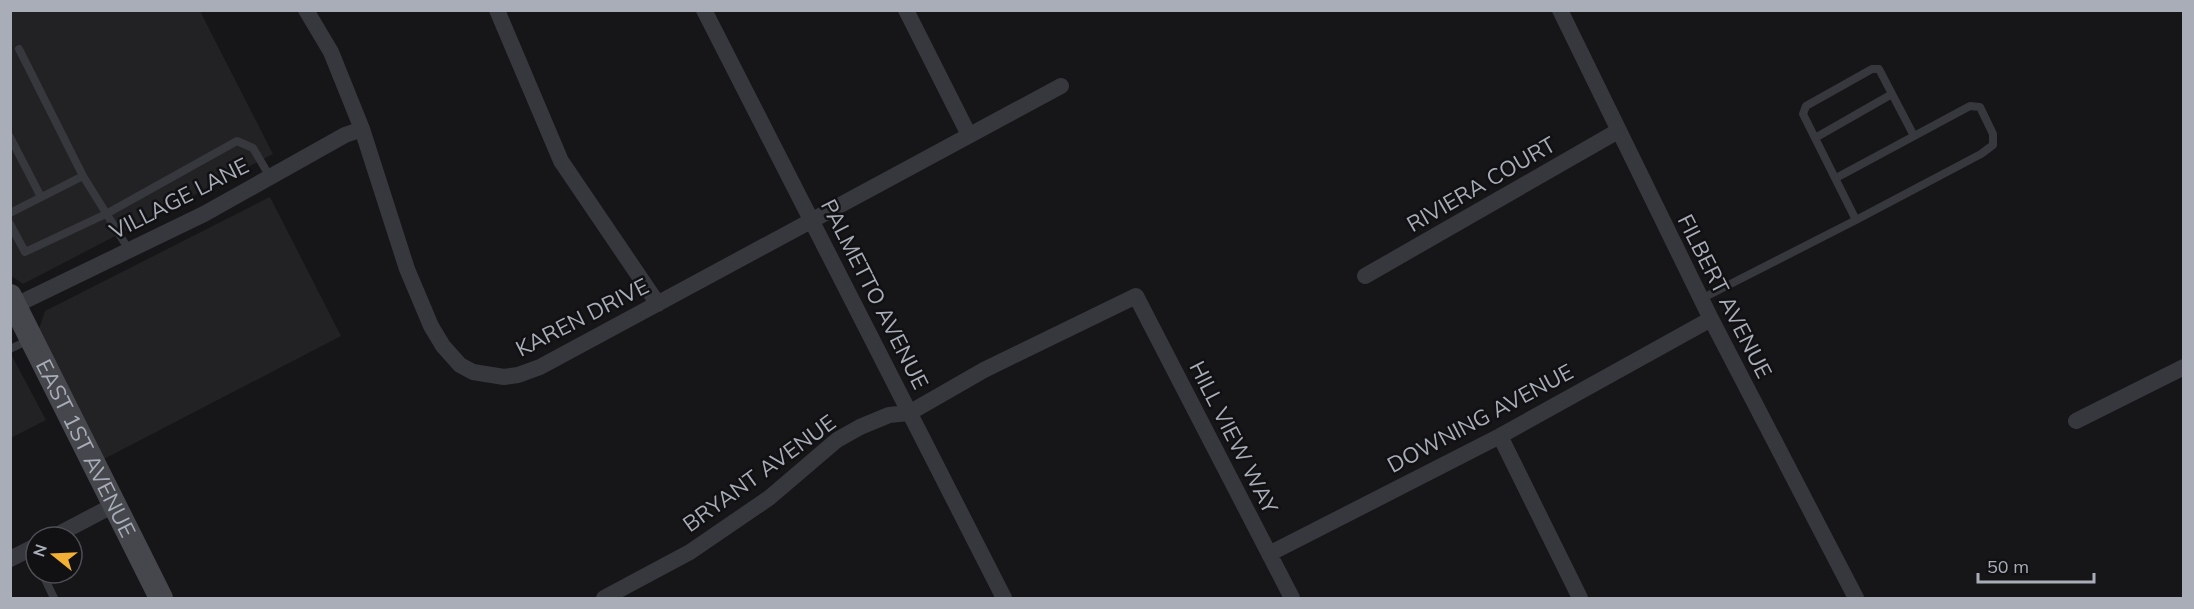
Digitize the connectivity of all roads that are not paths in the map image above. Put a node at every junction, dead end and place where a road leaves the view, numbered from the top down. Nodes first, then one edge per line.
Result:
1 (306, 10) edge
2 (497, 10) edge
3 (704, 10) edge
4 (906, 10) edge
5 (1564, 12) edge
6 (19, 49) dead end
7 (1061, 86) dead end
8 (1892, 94) junction
9 (362, 129) junction
10 (1618, 131) junction
11 (969, 135) junction
12 (1914, 136) junction
13 (10, 137) edge
14 (1815, 138) junction
15 (83, 176) junction
16 (270, 177) junction
17 (1836, 178) junction
18 (41, 197) junction
19 (10, 213) edge
20 (106, 214) junction
21 (812, 219) junction
22 (1856, 220) junction
23 (10, 224) edge
24 (129, 250) junction
25 (1365, 276) dead end
26 (1137, 296) joint
27 (1701, 300) junction
28 (12, 303) edge
29 (658, 304) junction
30 (1711, 319) junction
31 (32, 338) junction
32 (10, 349) edge
33 (2184, 368) edge
34 (909, 413) junction
35 (2076, 421) dead end
36 (1500, 435) junction
37 (114, 505) junction
38 (76, 525) edge
39 (24, 554) edge
40 (1269, 554) junction
41 (10, 559) edge
42 (162, 598) edge
43 (604, 598) edge
44 (1004, 598) edge
45 (1292, 598) edge
46 (1580, 598) edge
47 (1856, 598) edge

1 - 9 street, KAREN DRIVE
2 - 29 street
3 - 21 street, PALMETTO AVENUE
4 - 11 street
5 - 10 street, FILBERT AVENUE
6 - 15 lane
7 - 11 street, KAREN DRIVE
8 - 12 lane
8 - 14 lane
8 - 14 lane
9 - 16 street, VILLAGE LANE
9 - 29 street, KAREN DRIVE
10 - 25 street, RIVIERA COURT
10 - 27 street, FILBERT AVENUE
11 - 21 street, KAREN DRIVE
12 - 17 lane
12 - 22 lane
13 - 18 lane
14 - 17 lane
15 - 18 lane
15 - 20 lane
16 - 20 lane
16 - 24 street, VILLAGE LANE
17 - 22 lane
18 - 19 lane
20 - 23 lane
20 - 24 lane
21 - 29 street, KAREN DRIVE
21 - 34 street, PALMETTO AVENUE
22 - 27 lane
24 - 28 street, VILLAGE LANE
26 - 34 street, BRYANT AVENUE
26 - 40 street, HILL VIEW WAY
27 - 30 street, FILBERT AVENUE
28 - 31 street, EAST 1ST AVENUE
30 - 36 street, DOWNING AVENUE
30 - 47 street, FILBERT AVENUE
31 - 32 lane
31 - 37 street, EAST 1ST AVENUE
33 - 35 street
34 - 43 street, BRYANT AVENUE
34 - 44 street, PALMETTO AVENUE
36 - 40 street, DOWNING AVENUE
36 - 46 street
37 - 38 street
37 - 42 street, EAST 1ST AVENUE
39 - 41 street
40 - 45 street, HILL VIEW WAY

